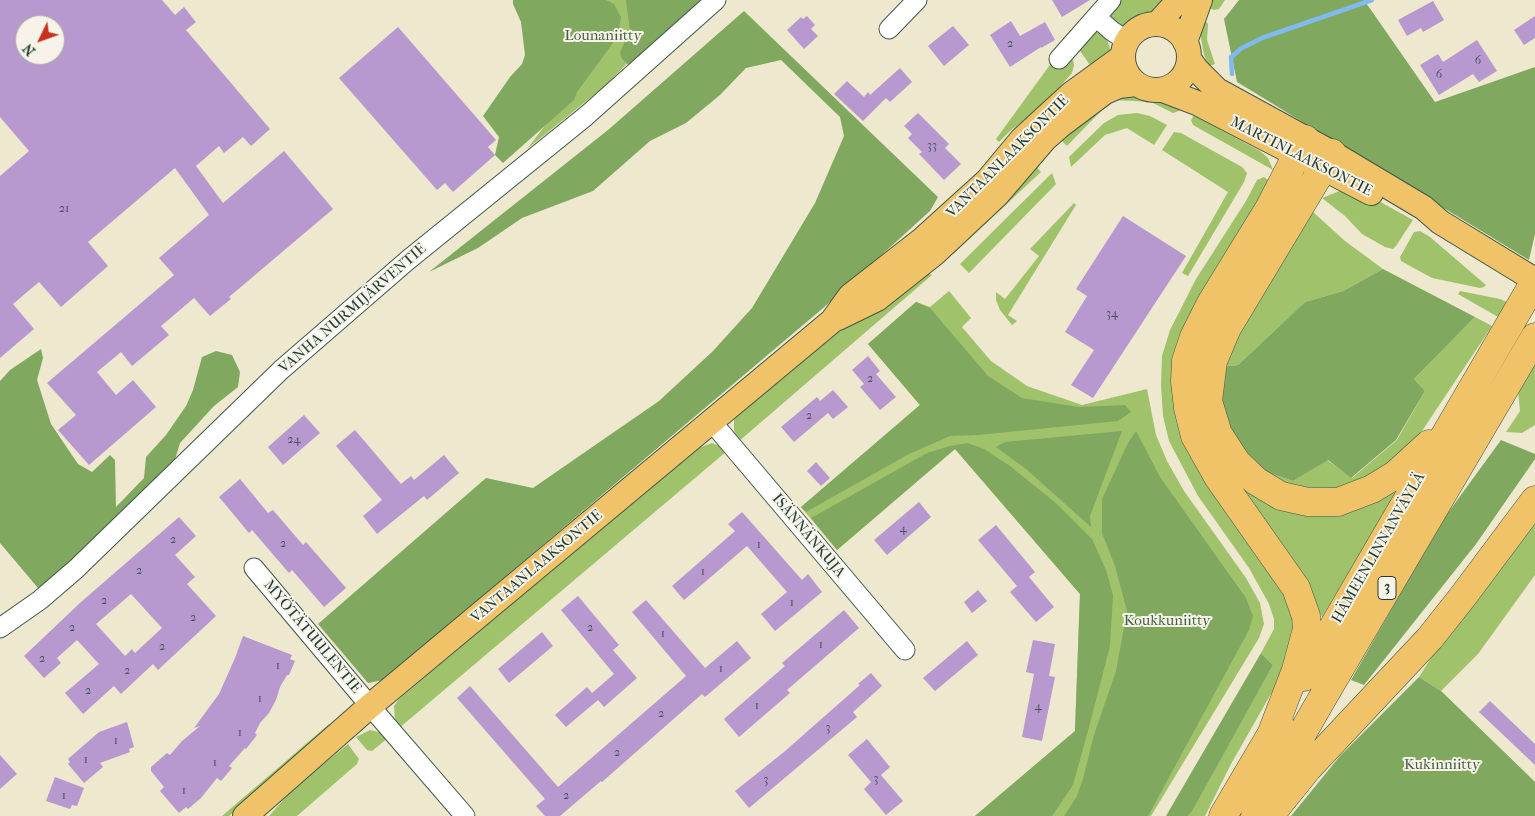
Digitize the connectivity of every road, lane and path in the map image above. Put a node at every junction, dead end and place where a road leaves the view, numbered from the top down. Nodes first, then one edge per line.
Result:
1 (716, 0) edge
2 (917, 0) edge
3 (1111, 0) edge
4 (1179, 0) edge
5 (1200, 0) edge
6 (1096, 17) junction
7 (1158, 24) junction
8 (889, 29) dead end
9 (1125, 49) junction
10 (1187, 51) junction
11 (1059, 59) dead end
12 (1136, 84) junction
13 (1163, 90) junction
14 (1301, 147) junction
15 (1327, 161) junction
16 (1535, 280) edge
17 (832, 321) junction
18 (1535, 337) edge
19 (1459, 409) junction
20 (711, 421) junction
21 (1535, 500) edge
22 (254, 568) dead end
23 (0, 628) edge
24 (905, 650) dead end
25 (370, 706) junction
26 (1270, 736) junction
27 (245, 816) edge
28 (465, 816) edge
29 (1223, 816) edge
30 (1255, 816) edge
31 (1269, 816) edge

1 - 23 street, VANHA NURMIJÄRVENTIE
2 - 8 street
3 - 6 street
4 - 7 main road
5 - 10 main road
6 - 9 street
6 - 11 street
7 - 9 main road
7 - 10 main road
9 - 12 main road
9 - 17 main road, VANTAANLAAKSONTIE
10 - 13 main road
10 - 14 main road, MARTINLAAKSONTIE
12 - 13 main road
12 - 17 main road, VANTAANLAAKSONTIE
13 - 14 main road, MARTINLAAKSONTIE
14 - 15 main road, MARTINLAAKSONTIE
14 - 26 highway
15 - 16 main road, MARTINLAAKSONTIE
15 - 19 highway
16 - 19 highway, HÄMEENLINNANVÄYLÄ / 3
17 - 20 main road, VANTAANLAAKSONTIE
18 - 30 highway, HÄMEENLINNANVÄYLÄ / 3
19 - 26 highway, HÄMEENLINNANVÄYLÄ / 3
20 - 24 street, ISÄNNÄNKUJA
20 - 25 main road, VANTAANLAAKSONTIE
21 - 31 highway
22 - 25 street, MYÖTÄTUULENTIE
25 - 27 main road, VANTAANLAAKSONTIE
25 - 28 street, MYÖTÄTUULENTIE
26 - 29 highway, HÄMEENLINNANVÄYLÄ / 3

